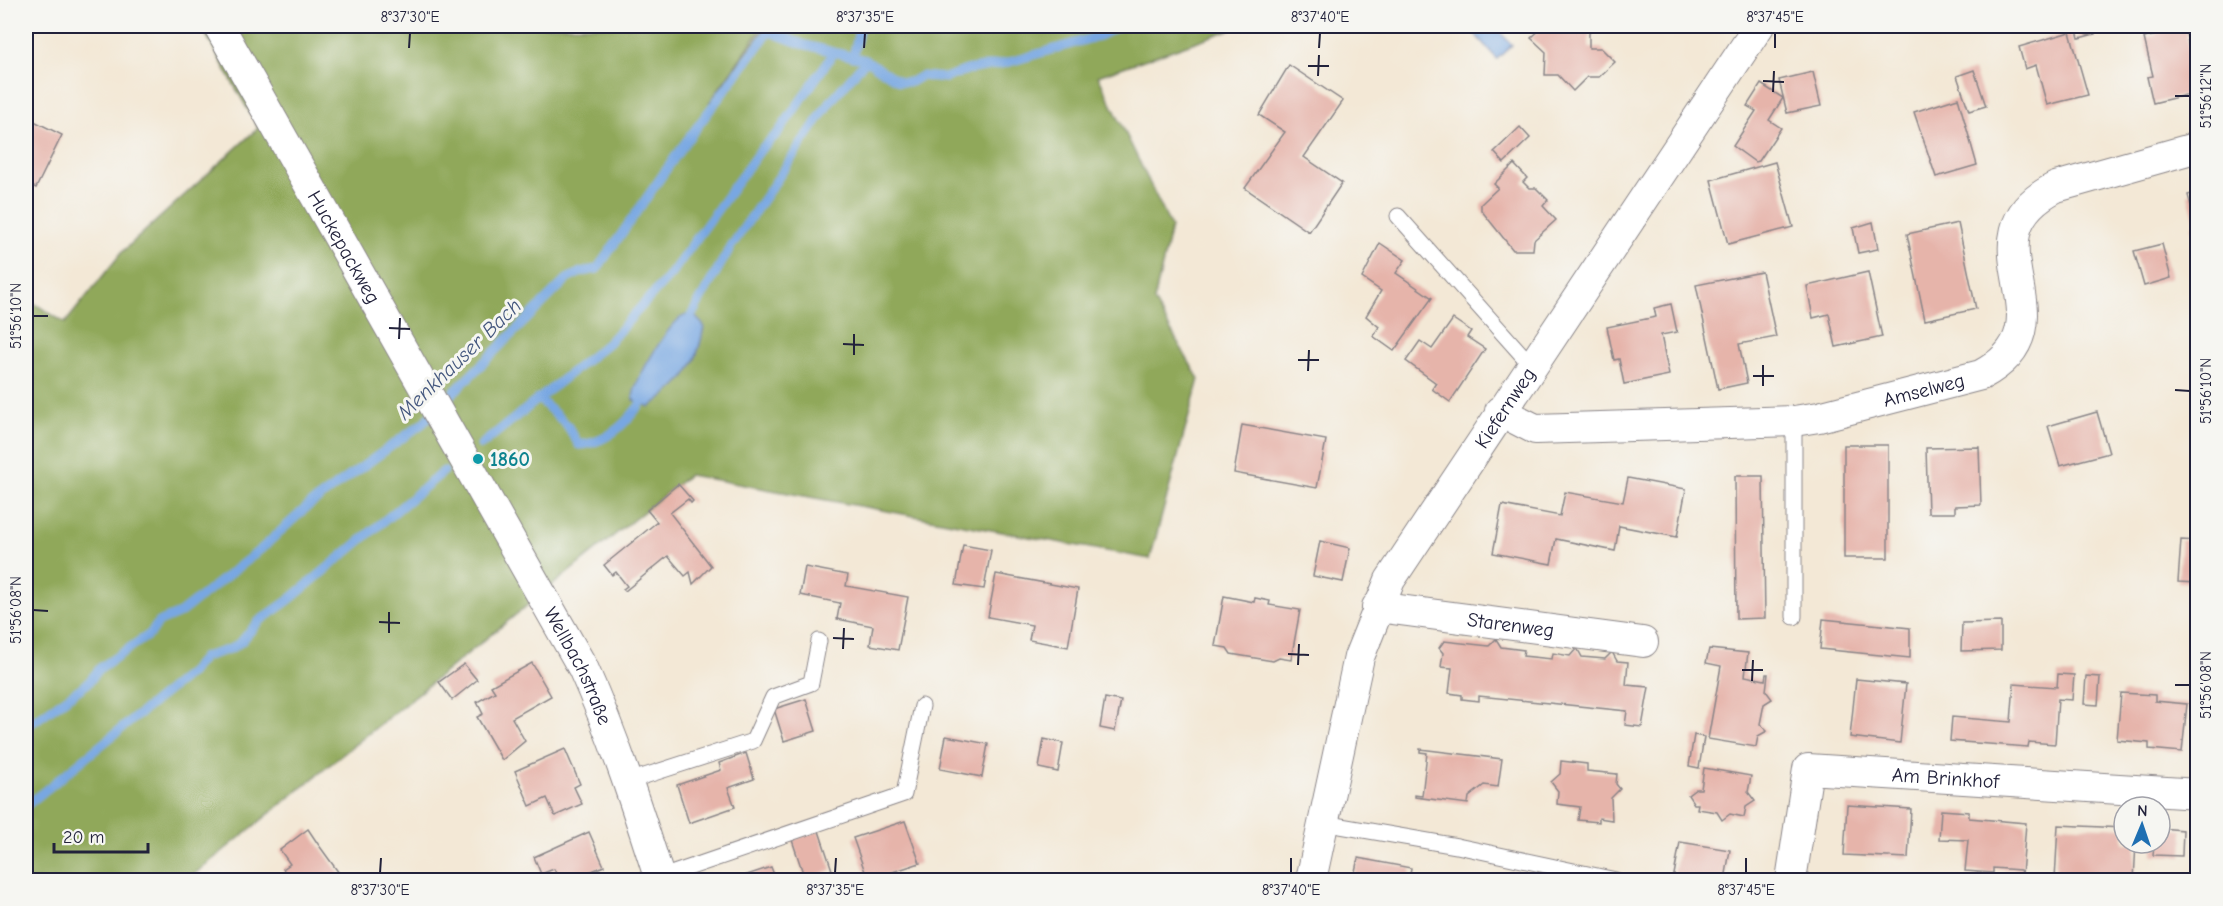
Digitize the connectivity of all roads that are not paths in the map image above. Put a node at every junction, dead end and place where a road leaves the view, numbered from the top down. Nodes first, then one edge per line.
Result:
1 (219, 26) edge
2 (1759, 26) edge
3 (2198, 147) edge
4 (1398, 216) dead end
5 (1531, 365) junction
6 (1500, 411) junction
7 (1794, 421) junction
8 (469, 466) joint
9 (1377, 608) junction
10 (1794, 617) dead end
11 (819, 641) dead end
12 (1643, 642) dead end
13 (922, 706) dead end
14 (629, 781) junction
15 (2198, 794) edge
16 (1323, 823) junction
17 (660, 879) edge
18 (1311, 880) edge
19 (1616, 880) edge
20 (1791, 880) edge

1 - 8 street, Huckepackweg
2 - 5 street, Kiefernweg
3 - 7 street, Amselweg
4 - 5 lane
5 - 6 street, Kiefernweg
6 - 7 street, Amselweg
6 - 9 street, Kiefernweg
7 - 10 lane
8 - 14 street, Wellbachstraße
9 - 12 street, Starenweg
9 - 16 street, Kiefernweg
11 - 14 lane
13 - 17 lane, Wellbachstraße
14 - 17 street, Wellbachstraße
15 - 20 street, Am Brinkhof
16 - 18 street, Kiefernweg
16 - 19 lane

